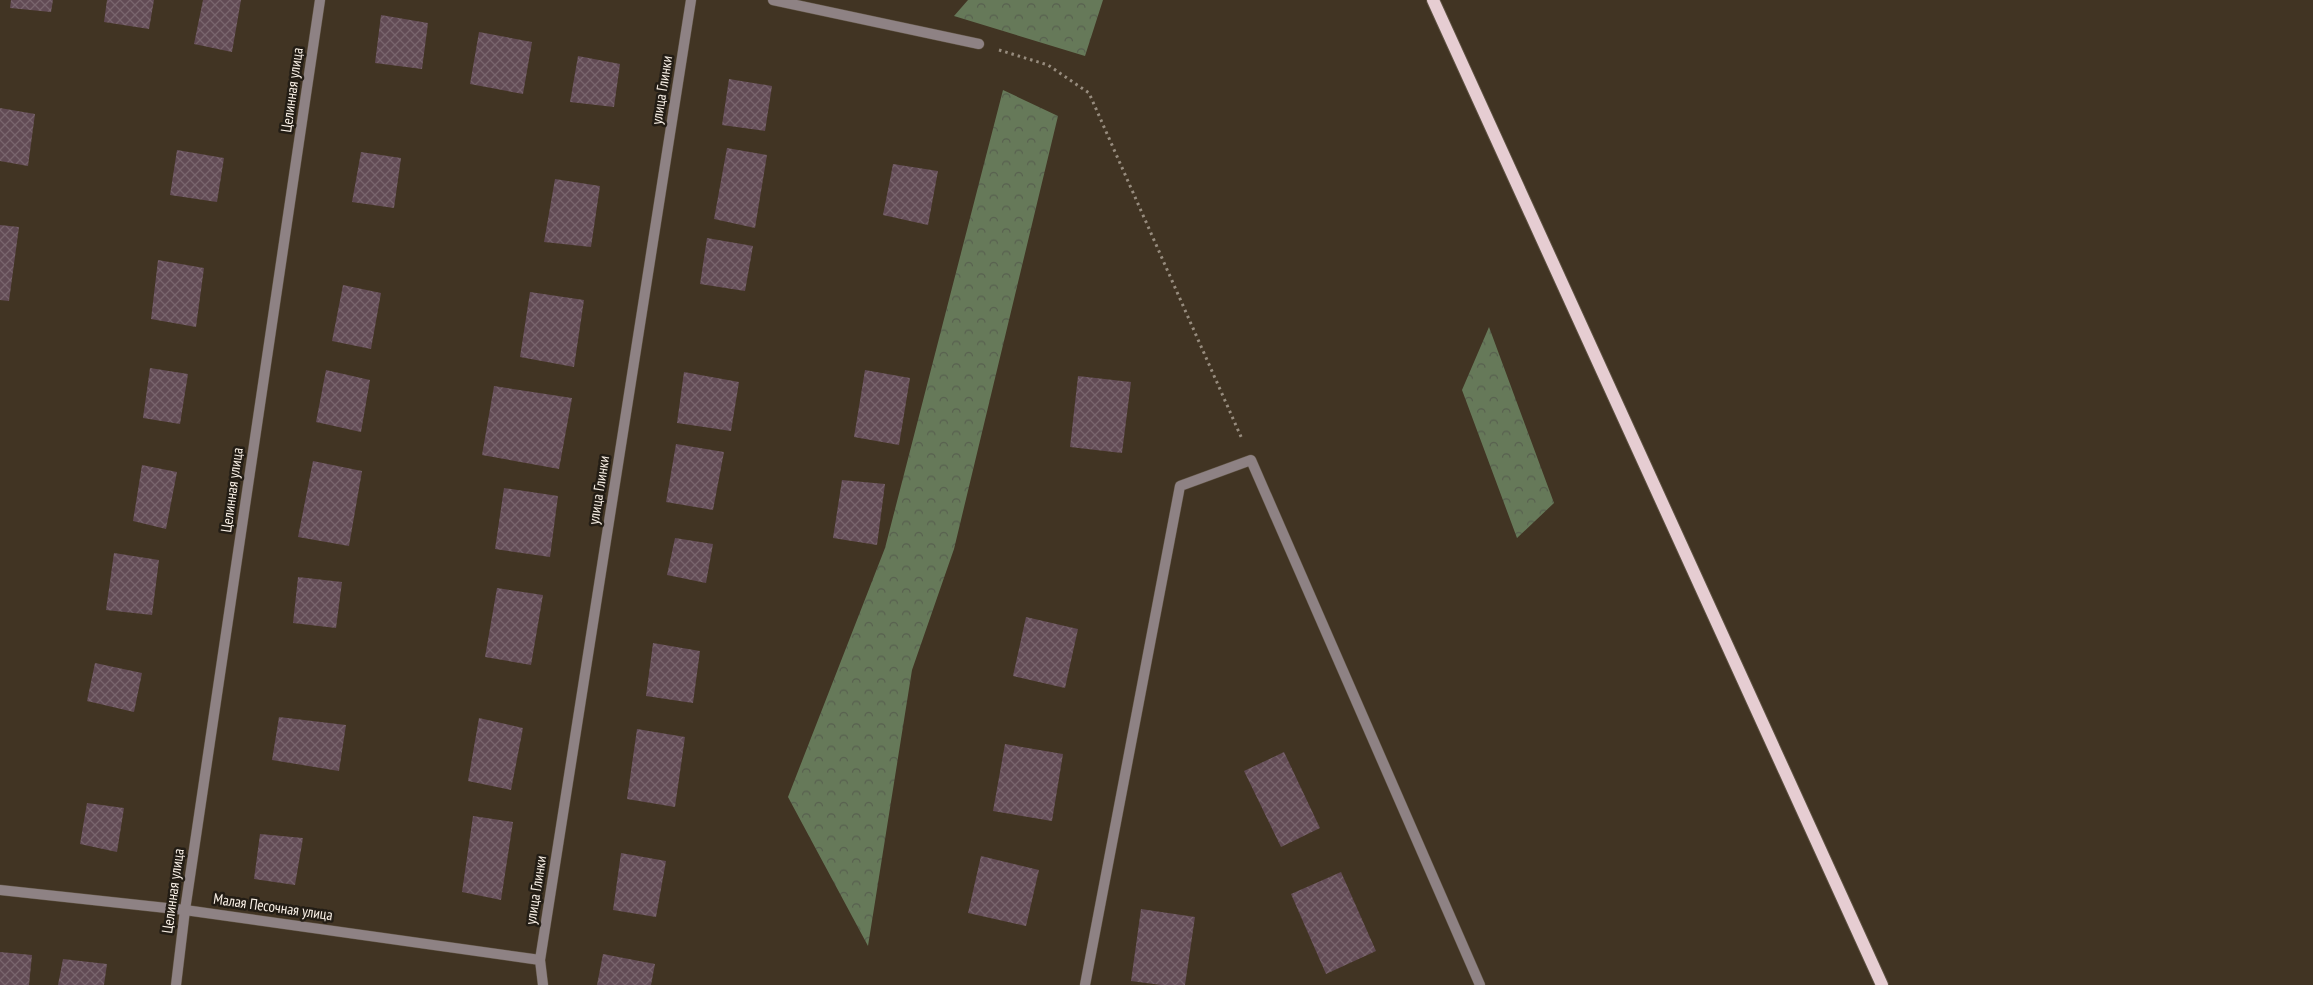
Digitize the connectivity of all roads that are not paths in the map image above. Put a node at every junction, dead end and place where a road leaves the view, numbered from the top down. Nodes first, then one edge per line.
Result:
1 (320, 0) edge
2 (691, 0) edge
3 (773, 0) edge
4 (1433, 0) edge
5 (979, 44) road end
6 (0, 890) edge
7 (185, 910) junction
8 (540, 960) junction
9 (176, 985) edge
10 (543, 985) edge
11 (1085, 985) edge
12 (1480, 985) edge
13 (1882, 985) edge

1 - 7 street, Целинная улица
2 - 8 street, улица Глинки
3 - 5 street
4 - 13 main road
6 - 7 street, Малая Песочная улица
7 - 8 street, Малая Песочная улица
7 - 9 street, Целинная улица
8 - 10 street, улица Глинки
11 - 12 street

